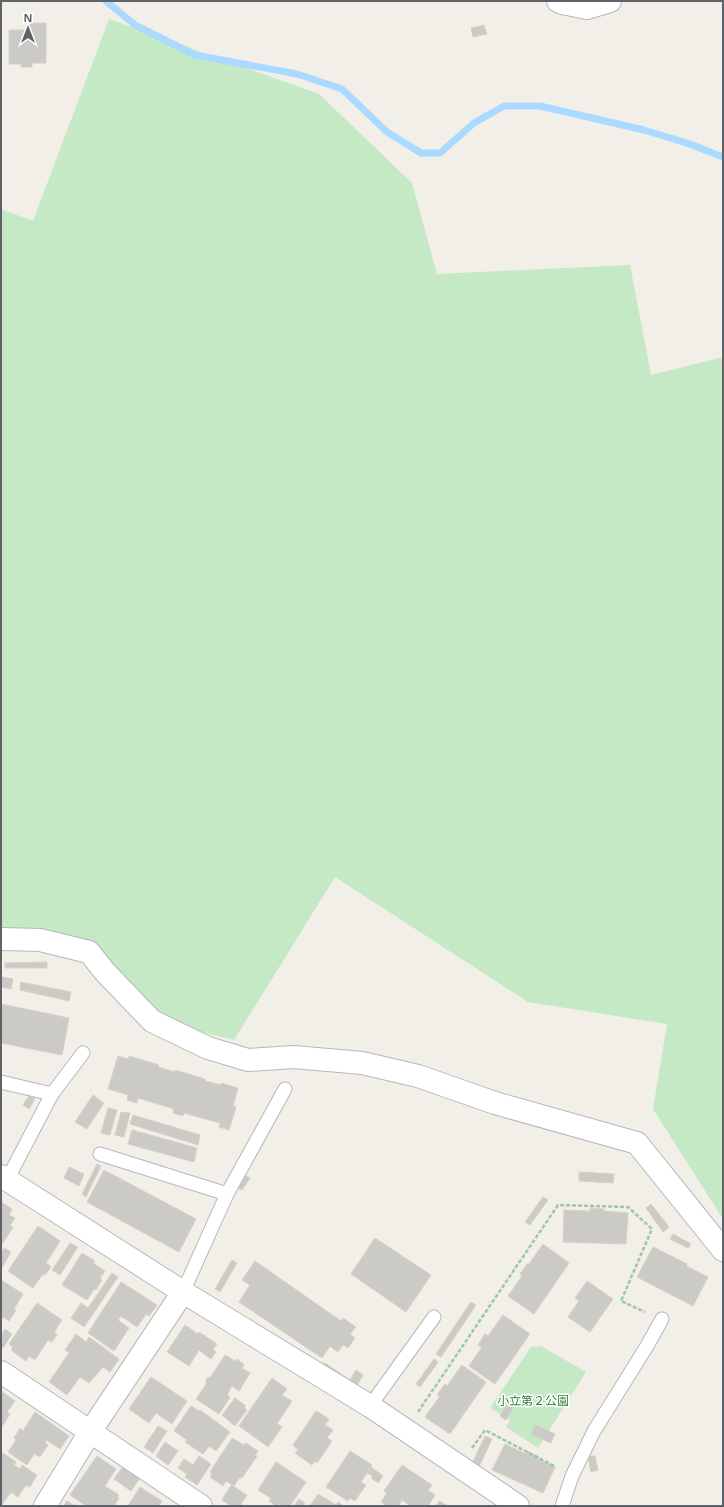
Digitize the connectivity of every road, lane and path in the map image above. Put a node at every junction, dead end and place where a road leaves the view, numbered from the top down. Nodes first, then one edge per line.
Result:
1 (558, 1) edge
2 (610, 1) edge
3 (1, 939) edge
4 (83, 1053) dead end
5 (1, 1082) edge
6 (285, 1089) dead end
7 (52, 1094) junction
8 (100, 1154) dead end
9 (4, 1178) edge
10 (227, 1194) junction
11 (723, 1250) edge
12 (183, 1292) junction
13 (434, 1317) dead end
14 (662, 1319) joint
15 (1, 1372) edge
16 (370, 1406) junction
17 (415, 1416) dead end
18 (90, 1432) junction
19 (470, 1452) dead end
20 (572, 1476) junction
21 (44, 1506) edge
22 (201, 1506) edge
23 (518, 1506) edge
24 (562, 1506) edge

1 - 2 street
3 - 11 street
4 - 7 lane
5 - 7 lane
6 - 10 lane
7 - 9 lane
8 - 10 lane
9 - 12 street
10 - 12 lane
12 - 16 street
12 - 18 street
13 - 16 lane
14 - 17 path
14 - 20 lane
15 - 18 street
16 - 23 street
18 - 21 street
18 - 22 street
19 - 20 path
20 - 24 lane

